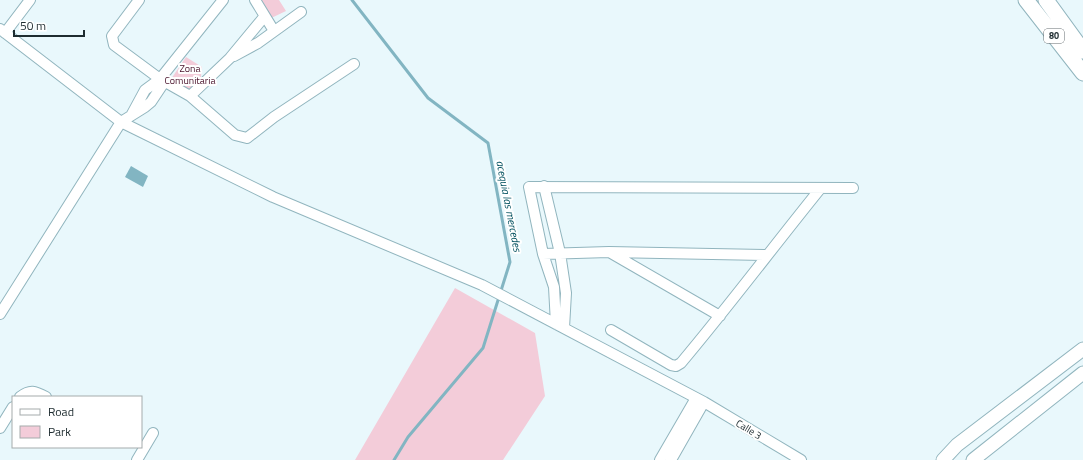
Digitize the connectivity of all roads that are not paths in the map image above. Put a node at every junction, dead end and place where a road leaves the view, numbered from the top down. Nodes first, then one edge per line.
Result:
1 (30, 0) edge
2 (139, 0) edge
3 (222, 0) edge
4 (255, 0) edge
5 (1026, 0) edge
6 (1046, 0) edge
7 (301, 12) dead end
8 (264, 17) junction
9 (3, 31) edge
10 (274, 31) junction
11 (1083, 51) edge
12 (230, 58) junction
13 (354, 64) dead end
14 (1083, 73) edge
15 (162, 80) junction
16 (190, 96) junction
17 (122, 122) junction
18 (544, 186) junction
19 (853, 188) dead end
20 (820, 189) junction
21 (560, 252) junction
22 (609, 252) junction
23 (543, 254) junction
24 (766, 256) junction
25 (0, 314) edge
26 (720, 316) junction
27 (560, 326) junction
28 (611, 330) dead end
29 (1083, 349) edge
30 (1083, 373) edge
31 (21, 396) edge
32 (44, 396) edge
33 (700, 400) junction
34 (12, 409) edge
35 (0, 428) edge
36 (153, 433) dead end
37 (137, 460) edge
38 (660, 460) edge
39 (671, 460) edge
40 (801, 460) edge
41 (942, 460) edge
42 (972, 460) edge

1 - 9 street
2 - 15 street
3 - 15 street
4 - 8 street
5 - 14 highway, 80
6 - 11 highway, 80
7 - 10 street
8 - 10 street
8 - 12 street
9 - 17 street, Calle 3
10 - 12 street
12 - 16 street
13 - 16 street
15 - 16 street
15 - 17 street
17 - 25 street
17 - 27 street, Calle 3
18 - 20 street
18 - 21 street
18 - 23 street
19 - 20 street
20 - 24 street
21 - 22 street
21 - 23 street
21 - 27 street
22 - 24 street
22 - 26 street
23 - 27 street
24 - 26 street
26 - 28 street
27 - 33 street, Calle 3
29 - 41 main road
30 - 42 main road
31 - 32 street
33 - 38 street
33 - 39 street
33 - 40 street, Calle 3
34 - 35 street
36 - 37 street

